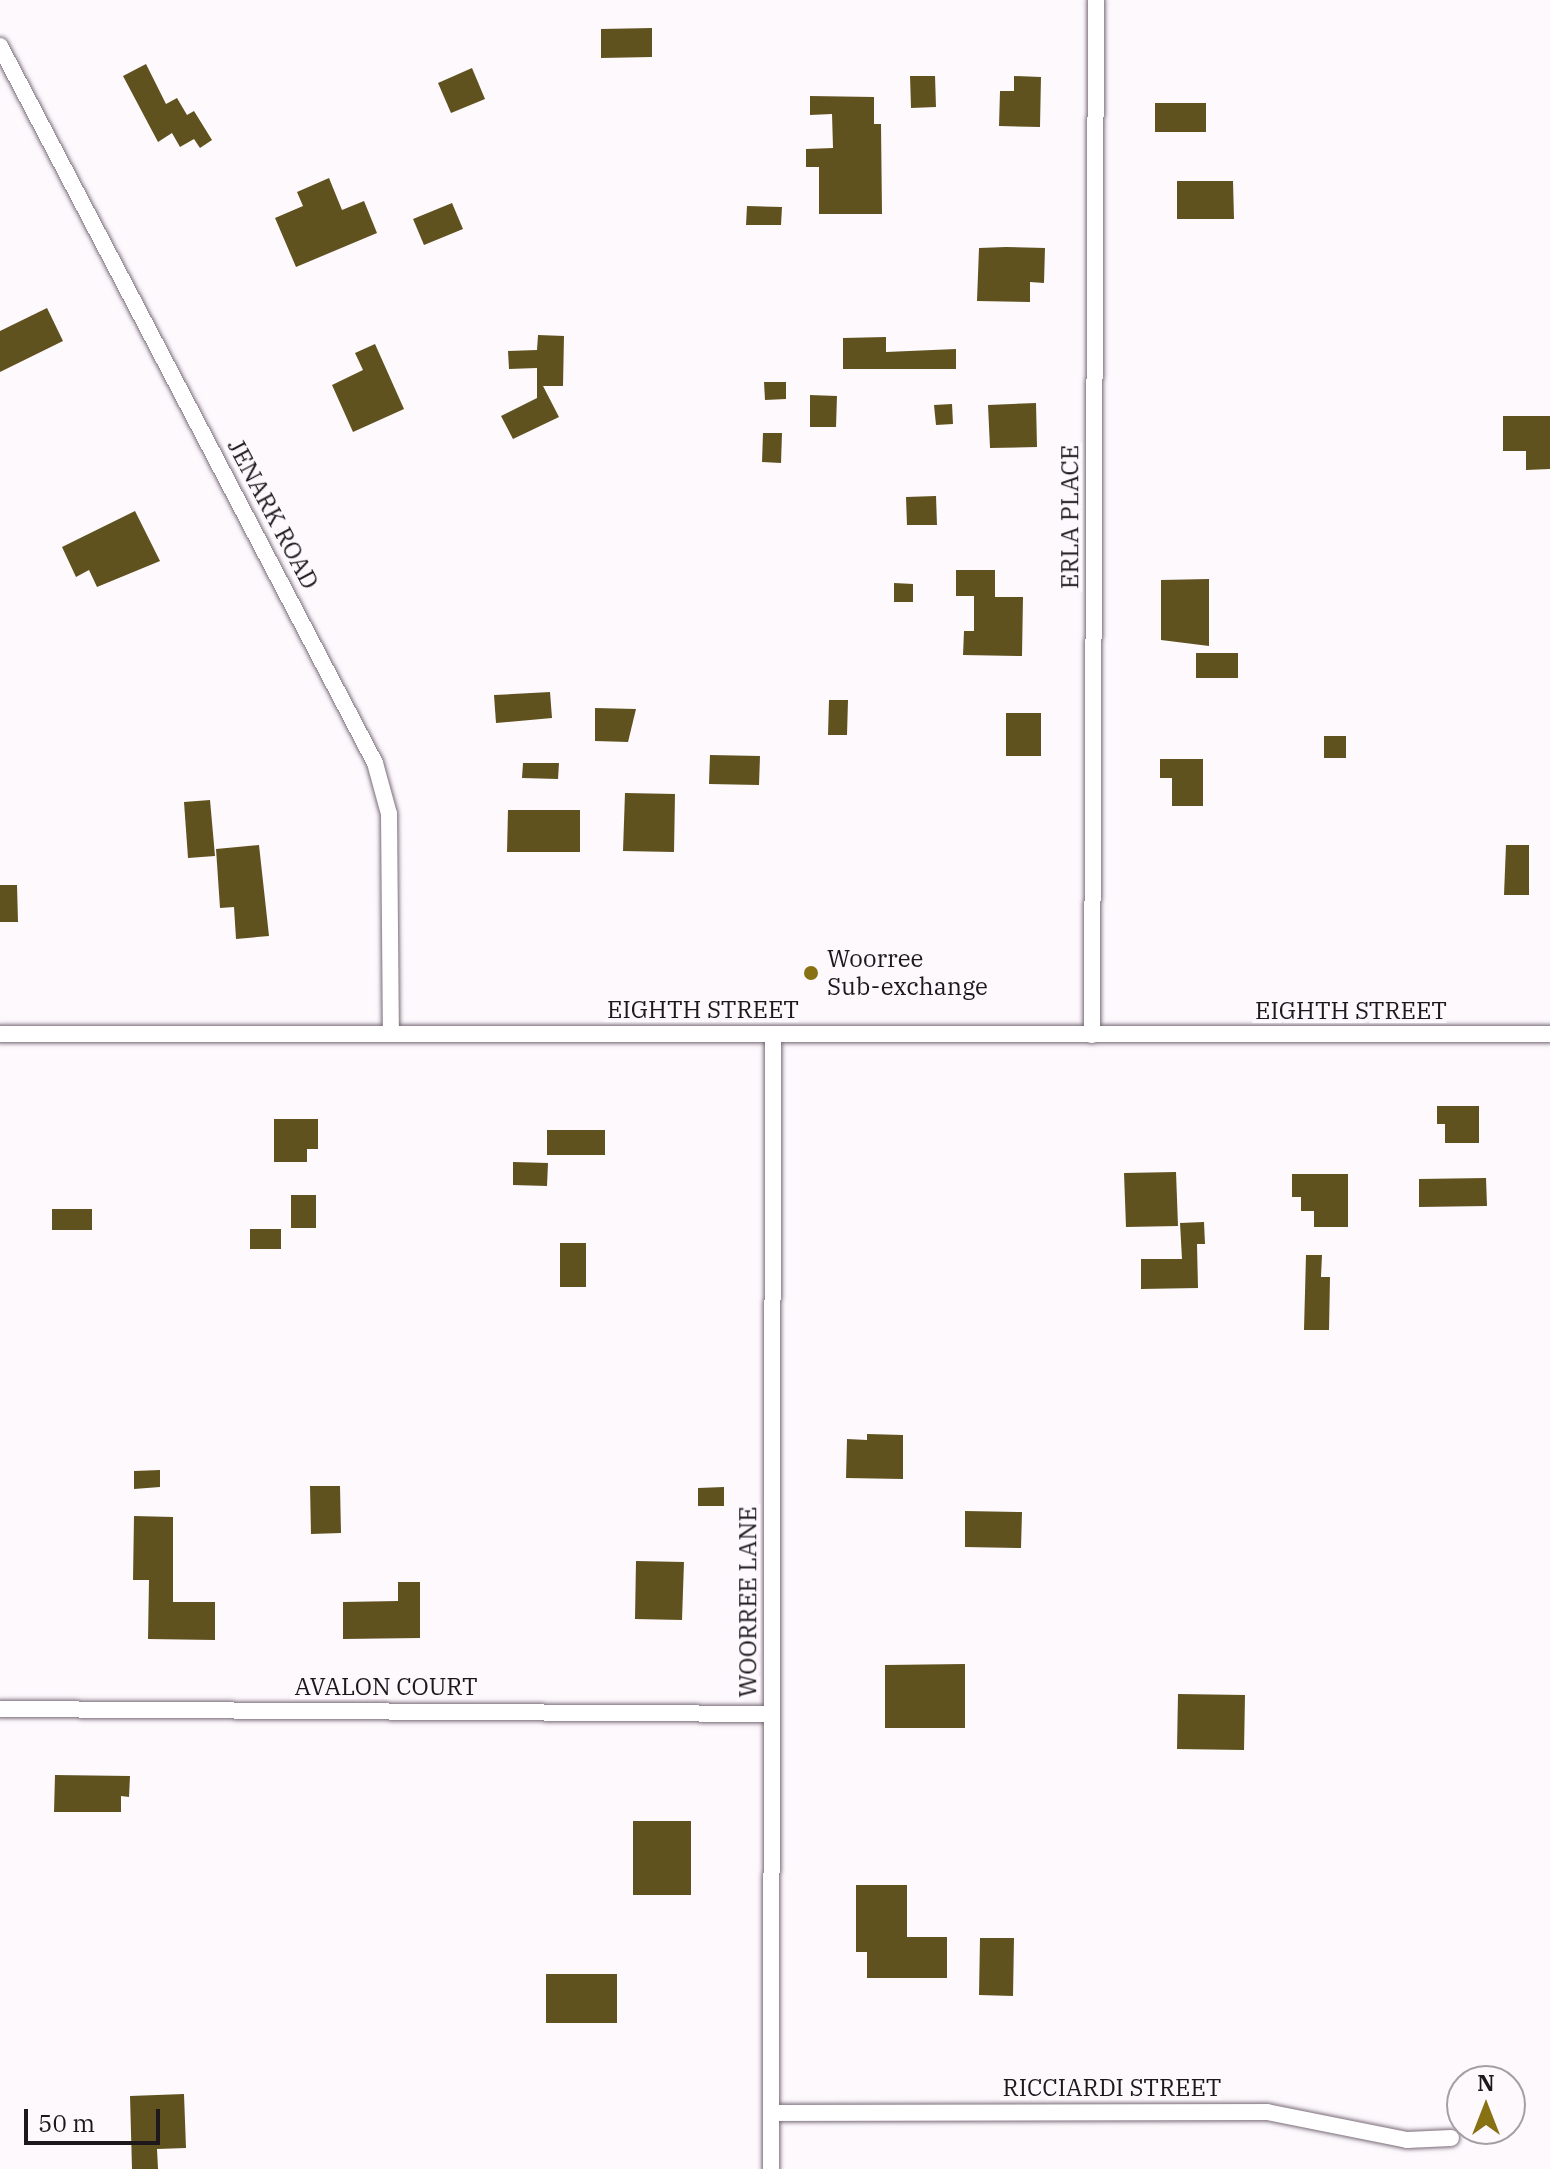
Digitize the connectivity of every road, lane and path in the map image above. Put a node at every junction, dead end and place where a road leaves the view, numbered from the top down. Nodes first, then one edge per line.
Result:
1 (1096, 0) edge
2 (0, 46) edge
3 (0, 1034) edge
4 (391, 1034) junction
5 (1550, 1034) edge
6 (773, 1035) junction
7 (1092, 1035) junction
8 (0, 1709) edge
9 (771, 1714) junction
10 (771, 2113) junction
11 (1446, 2138) edge
12 (771, 2169) edge

1 - 7 street, ERLA PLACE
2 - 4 street, JENARK ROAD
3 - 4 street, EIGHTH STREET
4 - 6 street, EIGHTH STREET
5 - 7 street, EIGHTH STREET
6 - 7 street, EIGHTH STREET
6 - 9 street, WOORREE LANE
8 - 9 street, AVALON COURT
9 - 10 street, WOORREE LANE
10 - 11 street, RICCIARDI STREET
10 - 12 street, WOORREE LANE

